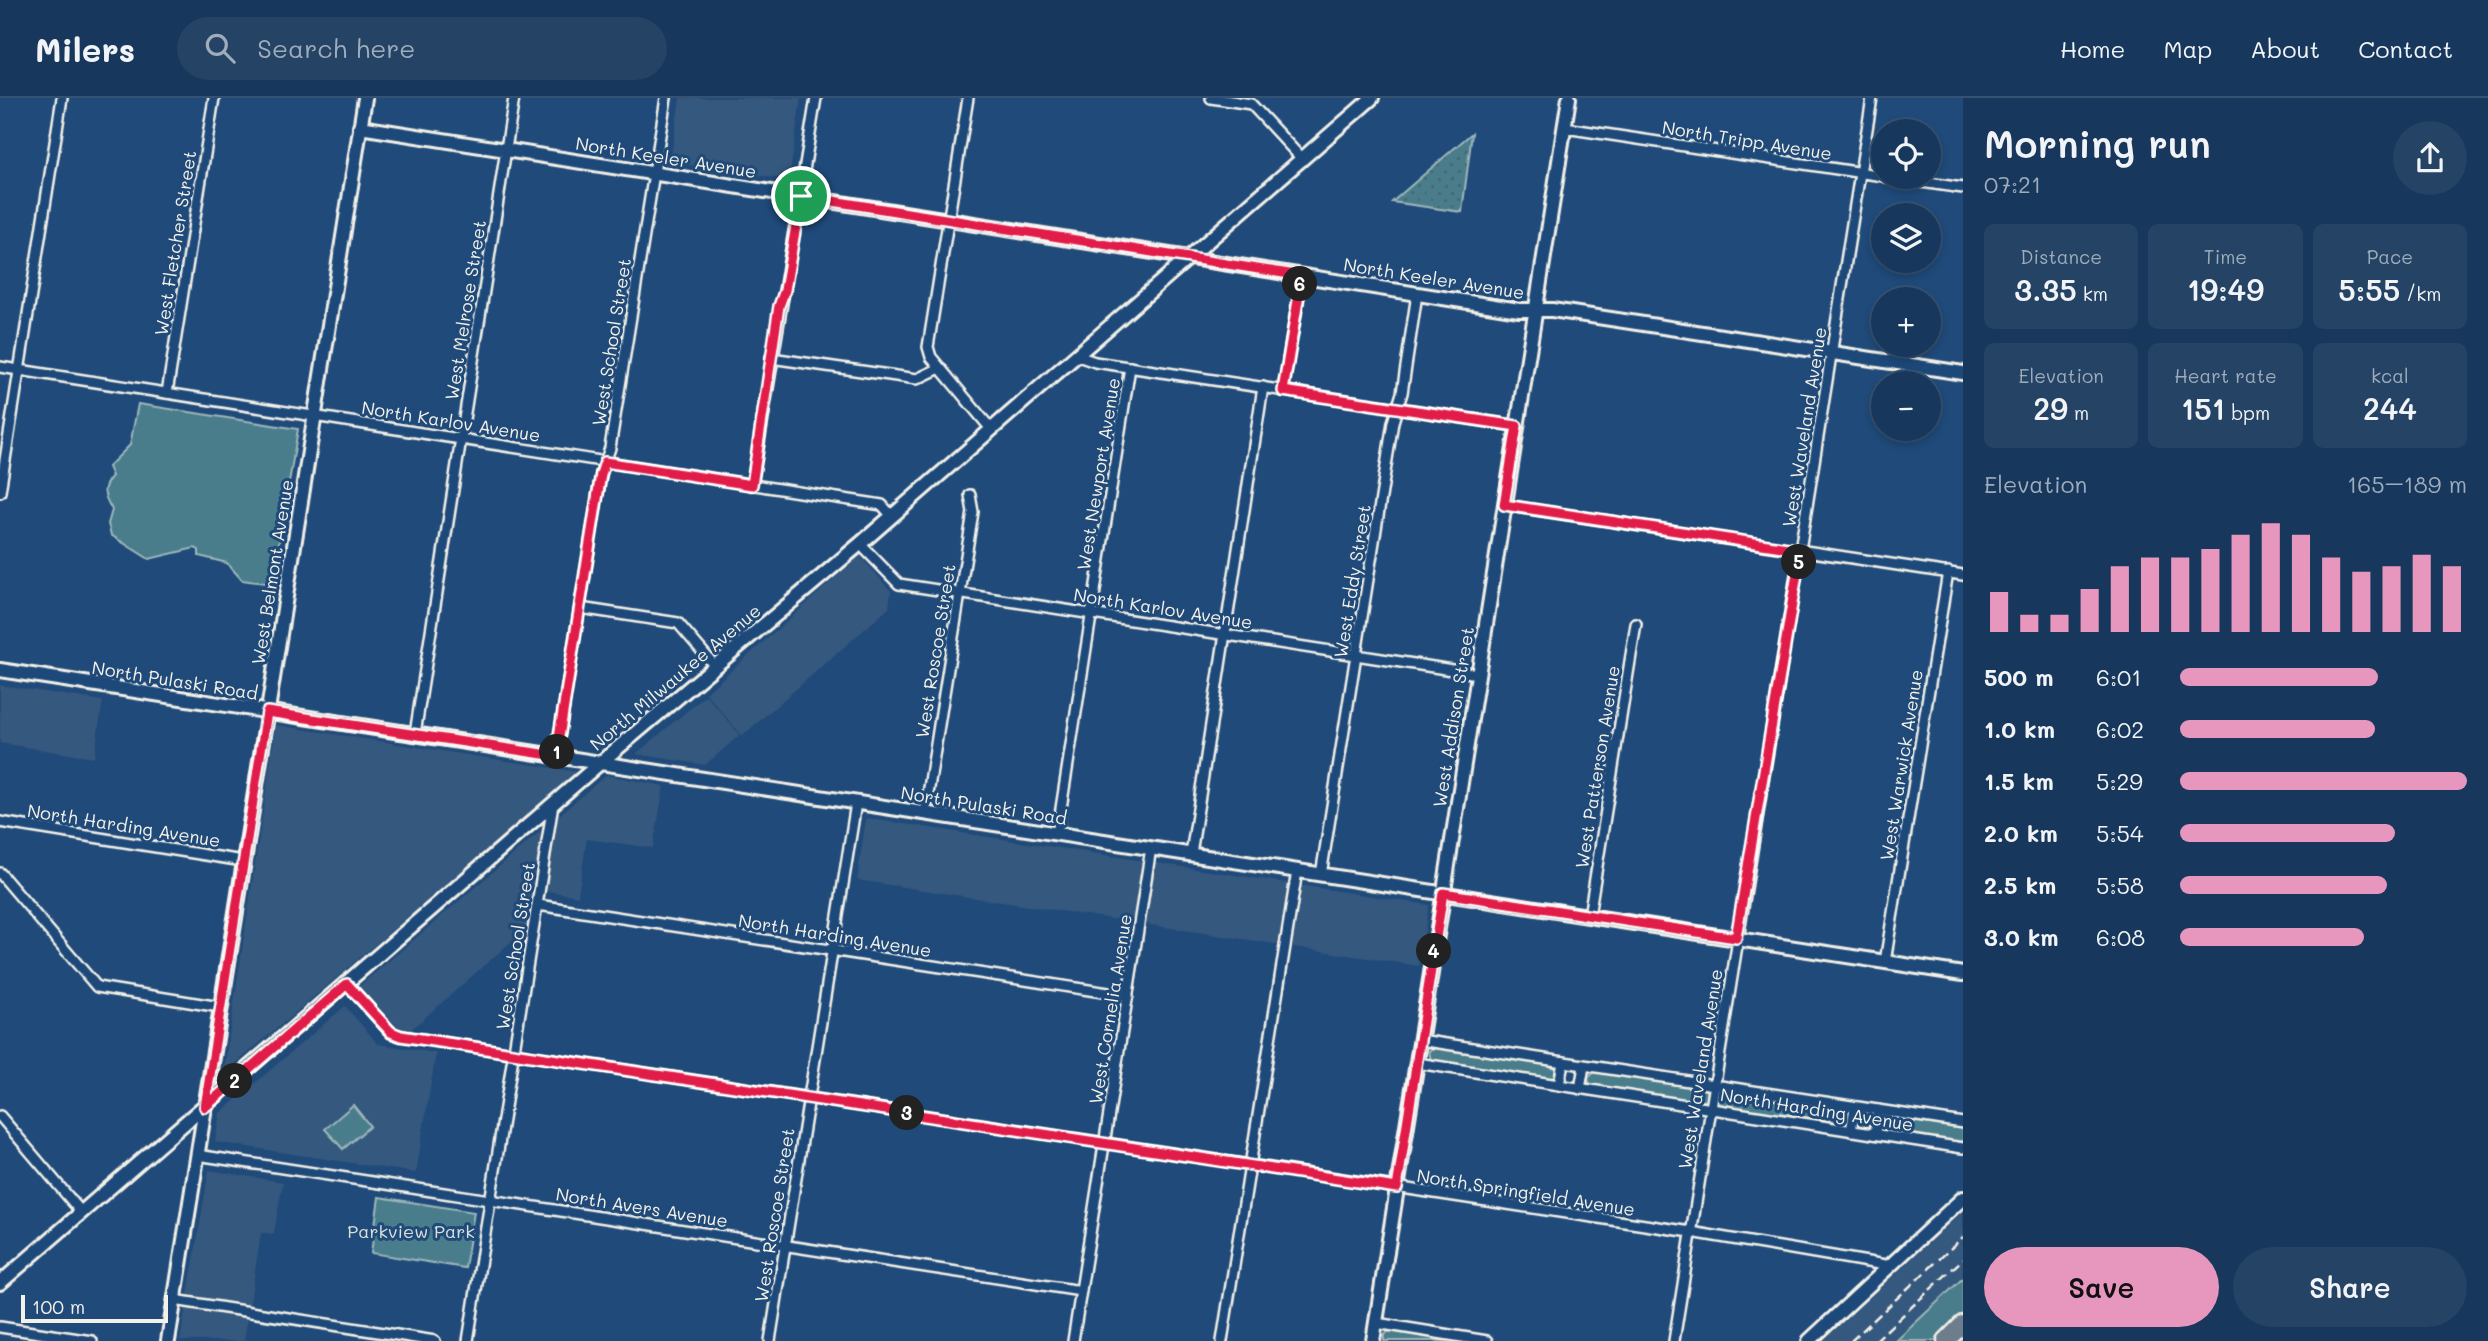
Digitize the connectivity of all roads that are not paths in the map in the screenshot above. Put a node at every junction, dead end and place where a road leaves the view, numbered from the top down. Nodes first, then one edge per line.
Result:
1 (62, 98) edge
2 (214, 98) edge
3 (365, 98) edge
4 (514, 98) edge
5 (666, 98) edge
6 (816, 98) edge
7 (968, 98) edge
8 (1211, 98) edge
9 (1373, 98) edge
10 (1569, 98) edge
11 (1871, 98) edge
12 (360, 127) junction
13 (1564, 128) junction
14 (506, 150) junction
15 (1302, 159) junction
16 (654, 173) junction
17 (1860, 173) junction
18 (1871, 174) edge
19 (1941, 185) edge
20 (1963, 188) edge
21 (801, 196) junction
22 (948, 220) junction
23 (1190, 258) junction
24 (1302, 276) junction
25 (1417, 294) junction
26 (1535, 311) junction
27 (1832, 353) junction
28 (1075, 355) junction
29 (771, 358) junction
30 (0, 367) edge
31 (1130, 367) junction
32 (940, 368) junction
33 (19, 370) junction
34 (1963, 373) edge
35 (1263, 387) junction
36 (1283, 391) junction
37 (167, 393) junction
38 (1397, 408) junction
39 (314, 416) junction
40 (1517, 426) junction
41 (991, 429) junction
42 (461, 439) junction
43 (605, 462) junction
44 (752, 485) junction
45 (0, 492) edge
46 (970, 495) dead end
47 (1504, 505) junction
48 (892, 516) junction
49 (860, 544) junction
50 (1801, 550) junction
51 (1948, 572) junction
52 (1963, 575) edge
53 (961, 593) junction
54 (580, 608) junction
55 (1092, 613) junction
56 (1636, 624) dead end
57 (1226, 633) junction
58 (1356, 654) junction
59 (714, 665) junction
60 (0, 670) edge
61 (1478, 674) junction
62 (267, 712) junction
63 (415, 734) junction
64 (556, 756) junction
65 (600, 763) junction
66 (856, 803) junction
67 (554, 804) junction
68 (925, 813) junction
69 (0, 822) edge
70 (1057, 834) junction
71 (1151, 848) junction
72 (1191, 855) junction
73 (243, 860) junction
74 (1297, 871) junction
75 (0, 873) edge
76 (1321, 875) junction
77 (1443, 893) junction
78 (538, 905) junction
79 (1589, 916) junction
80 (1736, 938) junction
81 (832, 950) junction
82 (1885, 962) junction
83 (1963, 974) edge
84 (347, 984) junction
85 (1128, 996) junction
86 (220, 1006) junction
87 (1420, 1040) junction
88 (514, 1053) junction
89 (1563, 1062) junction
90 (1417, 1063) junction
91 (1584, 1066) junction
92 (1559, 1085) junction
93 (1713, 1086) junction
94 (1580, 1089) junction
95 (808, 1098) junction
96 (205, 1107) junction
97 (1855, 1107) junction
98 (1710, 1108) junction
99 (1878, 1111) junction
100 (0, 1116) edge
101 (1963, 1124) edge
102 (1851, 1131) junction
103 (1875, 1134) junction
104 (1104, 1143) junction
105 (1963, 1148) edge
106 (197, 1155) junction
107 (1250, 1166) junction
108 (1397, 1188) junction
109 (1963, 1198) edge
110 (491, 1200) junction
111 (82, 1213) junction
112 (1691, 1232) junction
113 (785, 1245) junction
114 (1891, 1266) junction
115 (0, 1283) edge
116 (1081, 1291) junction
117 (174, 1300) junction
118 (1376, 1323) junction
119 (1963, 1324) edge
120 (0, 1327) edge
121 (92, 1341) edge
122 (167, 1341) edge
123 (435, 1341) edge
124 (468, 1341) edge
125 (770, 1341) edge
126 (1073, 1341) edge
127 (1222, 1341) edge
128 (1373, 1341) edge
129 (1487, 1341) edge
130 (1674, 1341) edge
131 (1809, 1341) edge
132 (1945, 1341) edge

1 - 33 street
2 - 37 street, West Fletcher Street
3 - 12 main road, West Belmont Avenue
4 - 14 street, West Melrose Street
5 - 16 street, West School Street
6 - 21 street
7 - 22 street
8 - 15 street
9 - 15 main road, North Milwaukee Avenue
10 - 13 main road, West Addison Street
11 - 17 street, West Waveland Avenue
12 - 14 main road, North Keeler Avenue
12 - 39 main road, West Belmont Avenue
13 - 17 street, North Tripp Avenue
13 - 26 main road, West Addison Street
14 - 16 main road, North Keeler Avenue
14 - 42 street, West Melrose Street
15 - 23 main road, North Milwaukee Avenue
16 - 21 main road, North Keeler Avenue
16 - 43 street, West School Street
17 - 18 street, North Tripp Avenue
17 - 27 street, West Waveland Avenue
19 - 20 street, North Tripp Avenue
21 - 22 main road, North Keeler Avenue
21 - 29 street
22 - 23 main road, North Keeler Avenue
22 - 32 street
23 - 24 main road, North Keeler Avenue
23 - 28 main road, North Milwaukee Avenue
24 - 25 main road, North Keeler Avenue
24 - 36 street
25 - 26 main road, North Keeler Avenue
25 - 38 street, West Eddy Street
26 - 27 main road, North Keeler Avenue
26 - 40 main road, West Addison Street
27 - 34 main road, North Keeler Avenue
27 - 50 street, West Waveland Avenue
28 - 31 street
28 - 41 main road, North Milwaukee Avenue
29 - 32 street
29 - 44 street
30 - 33 street, North Karlov Avenue
31 - 35 street
31 - 55 street, West Newport Avenue
32 - 41 street
33 - 37 street, North Karlov Avenue
33 - 45 street
35 - 36 street
35 - 57 street
36 - 38 street
37 - 39 street, North Karlov Avenue
38 - 40 street
38 - 58 street, West Eddy Street
39 - 42 street, North Karlov Avenue
39 - 62 main road, West Belmont Avenue
40 - 47 main road, West Addison Street
41 - 48 main road, North Milwaukee Avenue
42 - 43 street, North Karlov Avenue
42 - 63 street, West Melrose Street
43 - 44 street, North Karlov Avenue
43 - 54 street, West School Street
44 - 48 street, North Karlov Avenue
46 - 53 street, West Roscoe Street
47 - 50 street
47 - 61 main road, West Addison Street
48 - 49 main road, North Milwaukee Avenue
49 - 53 street, North Karlov Avenue
49 - 59 main road, North Milwaukee Avenue
50 - 51 street
50 - 80 street, West Waveland Avenue
51 - 52 street
51 - 82 street, West Warwick Avenue
53 - 55 street, North Karlov Avenue
53 - 68 street, West Roscoe Street
54 - 59 street
54 - 64 street, West School Street
55 - 57 street, North Karlov Avenue
55 - 70 street, West Newport Avenue
56 - 79 street, West Patterson Avenue
57 - 58 street, North Karlov Avenue
57 - 72 street
58 - 61 street, North Karlov Avenue
58 - 76 street, West Eddy Street
59 - 65 main road, North Milwaukee Avenue
60 - 62 main road, North Pulaski Road
61 - 77 main road, West Addison Street
62 - 63 main road, North Pulaski Road
62 - 73 main road, West Belmont Avenue
63 - 64 main road, North Pulaski Road
64 - 65 main road, North Pulaski Road
65 - 66 main road, North Pulaski Road
65 - 67 main road, North Milwaukee Avenue
66 - 68 main road, North Pulaski Road
66 - 81 street, West Roscoe Street
67 - 78 street, West School Street
67 - 84 main road, North Milwaukee Avenue
68 - 70 main road, North Pulaski Road
69 - 73 street, North Harding Avenue
70 - 71 main road, North Pulaski Road
71 - 72 main road, North Pulaski Road
71 - 85 street, West Cornelia Avenue
72 - 74 main road, North Pulaski Road
73 - 86 main road, West Belmont Avenue
74 - 76 main road, North Pulaski Road
74 - 107 street
75 - 86 street
76 - 77 main road, North Pulaski Road
77 - 79 main road, North Pulaski Road
77 - 87 main road, West Addison Street
78 - 81 street, North Harding Avenue
78 - 88 street, West School Street
79 - 80 main road, North Pulaski Road
80 - 82 main road, North Pulaski Road
80 - 93 street, West Waveland Avenue
81 - 85 street, North Harding Avenue
81 - 95 street, West Roscoe Street
82 - 83 main road, North Pulaski Road
84 - 88 street, North Springfield Avenue
84 - 96 main road, North Milwaukee Avenue
85 - 104 street, West Cornelia Avenue
86 - 96 main road, West Belmont Avenue
87 - 89 street, North Harding Avenue
87 - 90 main road, West Addison Street
88 - 95 street, North Springfield Avenue
88 - 110 street, West School Street
89 - 91 street, North Harding Avenue
89 - 92 street
90 - 92 street, North Harding Avenue
90 - 108 main road, West Addison Street
91 - 93 street, North Harding Avenue
91 - 94 street
92 - 94 street, North Harding Avenue
93 - 97 street, North Harding Avenue
93 - 98 street, West Waveland Avenue
94 - 98 street, North Harding Avenue
95 - 104 street, North Springfield Avenue
95 - 113 street, West Roscoe Street
96 - 106 main road, West Belmont Avenue
96 - 111 main road, North Milwaukee Avenue
97 - 99 street, North Harding Avenue
97 - 102 street
98 - 102 street, North Harding Avenue
98 - 112 street, West Waveland Avenue
99 - 101 street, North Harding Avenue
99 - 103 street
100 - 111 street
102 - 103 street, North Harding Avenue
103 - 105 street, North Harding Avenue
104 - 107 street, North Springfield Avenue
104 - 116 street, West Cornelia Avenue
106 - 110 street, North Avers Avenue
106 - 117 main road, West Belmont Avenue
107 - 108 street, North Springfield Avenue
107 - 127 street
108 - 112 street, North Springfield Avenue
108 - 118 main road, West Addison Street
109 - 114 main road
110 - 113 street, North Avers Avenue
110 - 124 street, West School Street
111 - 115 main road, North Milwaukee Avenue
112 - 114 street, North Springfield Avenue
112 - 130 street, West Waveland Avenue
113 - 116 street, North Avers Avenue
113 - 125 street, West Roscoe Street
114 - 131 main road
116 - 126 street, West Cornelia Avenue
117 - 122 main road, West Belmont Avenue
117 - 123 street
118 - 128 main road, West Addison Street
118 - 129 street
119 - 132 highway
120 - 121 street

